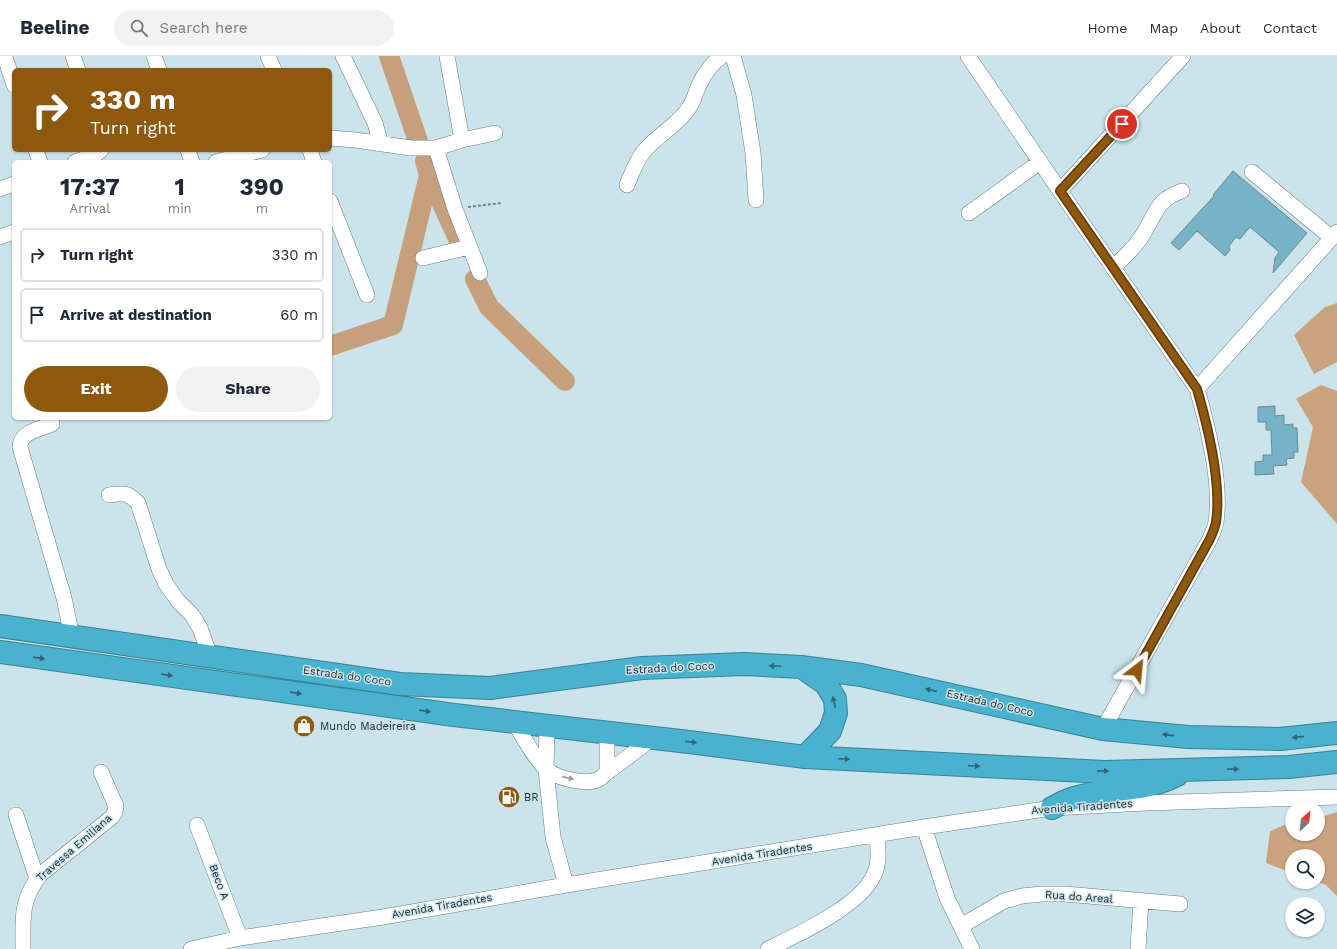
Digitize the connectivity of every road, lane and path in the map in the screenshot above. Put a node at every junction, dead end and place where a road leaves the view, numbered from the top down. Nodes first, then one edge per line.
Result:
1 (73, 56) edge
2 (154, 56) edge
3 (268, 56) edge
4 (343, 56) edge
5 (447, 56) edge
6 (722, 56) edge
7 (732, 56) edge
8 (968, 56) edge
9 (1183, 56) edge
10 (4, 58) edge
11 (77, 68) edge
12 (158, 68) edge
13 (273, 68) edge
14 (12, 80) edge
15 (495, 132) dead end
16 (332, 138) edge
17 (462, 140) junction
18 (380, 144) junction
19 (436, 148) junction
20 (98, 152) edge
21 (254, 152) edge
22 (80, 160) edge
23 (224, 160) edge
24 (1040, 162) junction
25 (1252, 172) dead end
26 (12, 185) edge
27 (627, 185) dead end
28 (0, 189) edge
29 (1060, 191) junction
30 (1182, 191) dead end
31 (756, 200) dead end
32 (501, 202) dead end
33 (332, 206) edge
34 (454, 209) junction
35 (969, 213) dead end
36 (12, 233) edge
37 (1334, 235) edge
38 (0, 238) edge
39 (469, 247) junction
40 (423, 258) dead end
41 (1113, 268) junction
42 (480, 273) dead end
43 (367, 295) dead end
44 (1197, 389) junction
45 (52, 424) dead end
46 (109, 495) dead end
47 (0, 626) edge
48 (72, 637) junction
49 (0, 652) edge
50 (210, 656) junction
51 (801, 667) junction
52 (514, 722) junction
53 (547, 725) junction
54 (1104, 729) junction
55 (607, 732) junction
56 (1337, 733) edge
57 (652, 738) junction
58 (805, 757) junction
59 (1337, 762) edge
60 (546, 770) junction
61 (1188, 770) junction
62 (101, 772) dead end
63 (607, 772) junction
64 (1337, 797) edge
65 (1052, 808) junction
66 (16, 815) dead end
67 (197, 825) dead end
68 (924, 827) junction
69 (877, 836) junction
70 (37, 879) junction
71 (566, 885) junction
72 (1141, 901) junction
73 (1180, 904) dead end
74 (961, 926) junction
75 (240, 938) junction
76 (23, 949) edge
77 (191, 949) edge
78 (768, 949) edge
79 (972, 949) edge
80 (1138, 949) edge

1 - 11 street
2 - 12 street
3 - 13 street
4 - 18 street
5 - 17 street
6 - 27 street
7 - 31 street
8 - 24 street
9 - 29 street
10 - 14 street
15 - 17 street
16 - 18 street
17 - 19 street
18 - 19 street
19 - 34 street
20 - 22 street
21 - 23 street
24 - 29 street
24 - 35 street
25 - 37 street
26 - 28 street
29 - 41 street
30 - 41 street
32 - 34 path
33 - 43 street
34 - 39 street
36 - 38 street
37 - 44 street
39 - 40 street
39 - 42 street
41 - 44 street
44 - 54 street
45 - 48 street
46 - 50 street
47 - 48 highway, Estrada do Coco
48 - 50 highway, Estrada do Coco
49 -> 52 highway
51 -> 50 highway, Estrada do Coco
54 -> 51 highway, Estrada do Coco
58 -> 51 highway
52 - 53 highway
52 - 60 street
53 - 55 highway
53 - 60 street
56 -> 54 highway, Estrada do Coco
55 - 57 highway
55 - 63 street
57 -> 58 highway
57 - 63 street
58 -> 61 highway
61 -> 59 highway
60 -> 63 street
60 - 71 street
61 - 65 highway
62 - 70 street, Travessa Emiliana
64 - 65 street, Avenida Tiradentes
65 - 68 street, Avenida Tiradentes
66 - 70 street
67 - 75 street, Beco A
68 - 69 street, Avenida Tiradentes
68 - 74 street
69 - 71 street, Avenida Tiradentes
69 - 78 street
70 - 76 street, Travessa Emiliana
71 - 75 street, Avenida Tiradentes
72 - 73 street, Rua do Areal
72 - 74 street, Rua do Areal
72 - 80 street
74 - 79 street
75 - 77 street, Avenida Tiradentes

